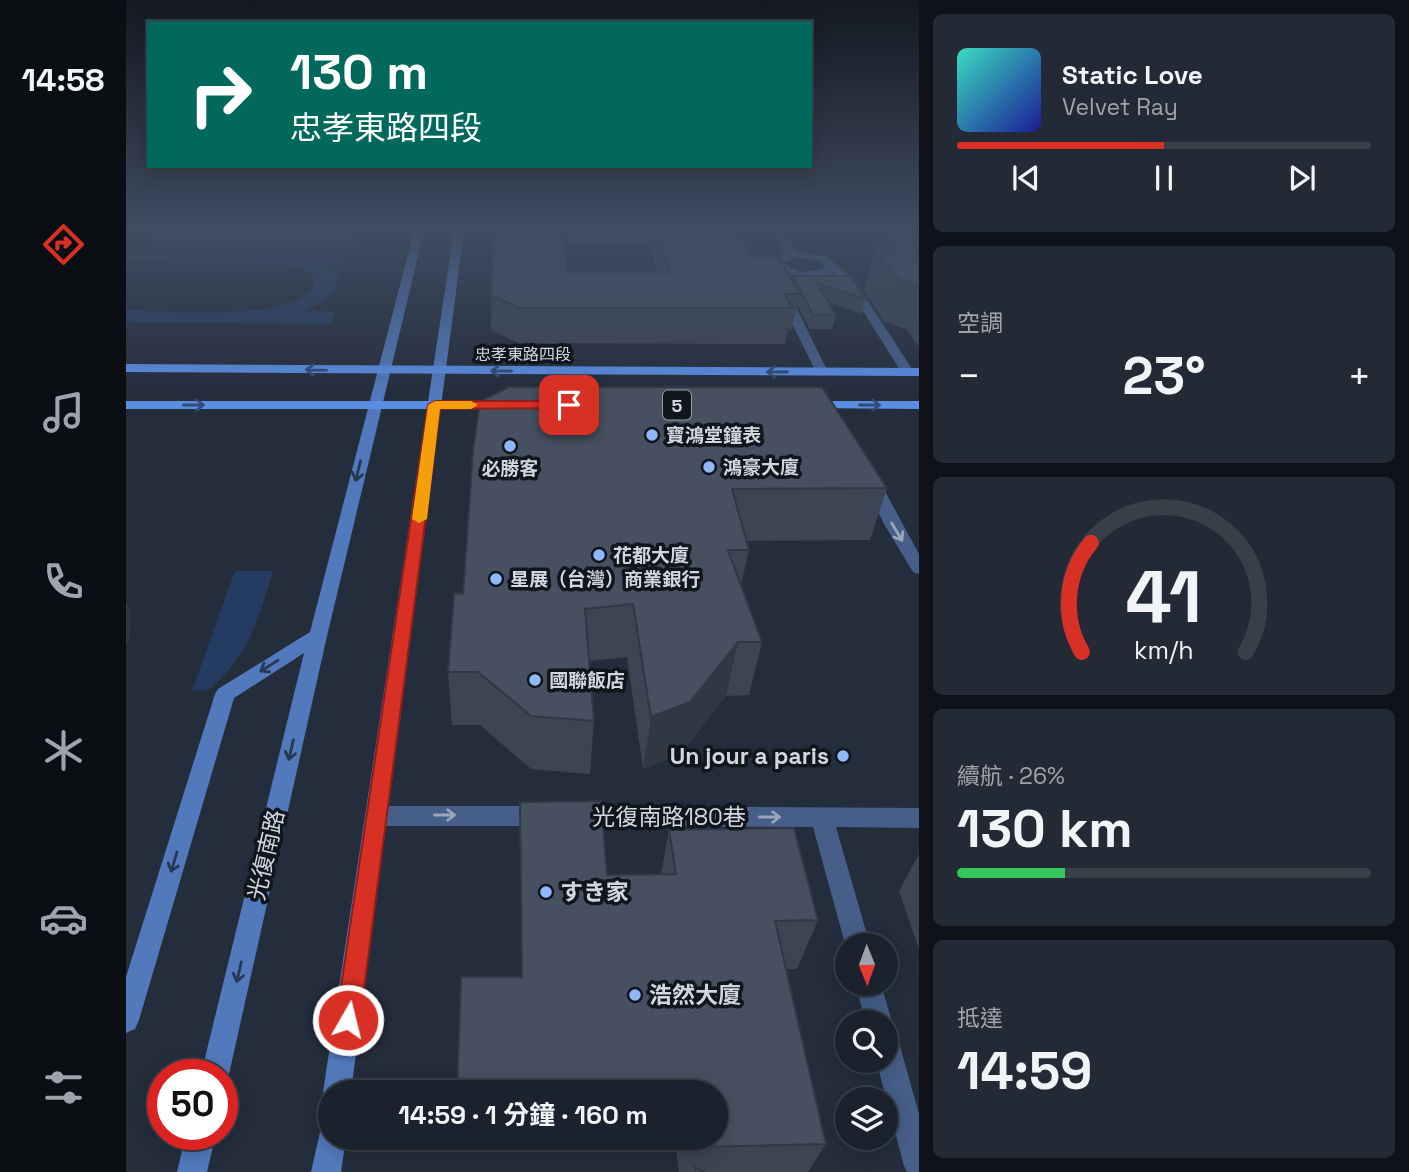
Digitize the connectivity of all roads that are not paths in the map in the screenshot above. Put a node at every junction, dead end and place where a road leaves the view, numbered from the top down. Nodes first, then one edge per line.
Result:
1 (405, 286) edge
2 (452, 286) edge
3 (779, 286) edge
4 (853, 286) edge
5 (126, 368) edge
6 (384, 371) junction
7 (440, 371) junction
8 (822, 372) junction
9 (914, 372) edge
10 (126, 405) edge
11 (375, 405) junction
12 (435, 405) junction
13 (517, 405) edge
14 (793, 405) edge
15 (835, 405) junction
16 (919, 405) edge
17 (844, 423) edge
18 (864, 467) edge
19 (919, 568) edge
20 (318, 636) junction
21 (377, 816) junction
22 (822, 818) junction
23 (919, 818) edge
24 (855, 933) edge
25 (126, 1020) edge
26 (219, 1059) edge
27 (893, 1073) edge
28 (339, 1080) edge
29 (197, 1150) edge
30 (329, 1150) edge
31 (919, 1166) edge
32 (192, 1172) edge
33 (326, 1172) edge

1 - 6 main road, 光復南路
2 - 7 main road
3 - 8 street
4 - 9 street
6 -> 5 main road, 忠孝東路四段 / 5
6 - 7 main road, 忠孝東路四段 / 5
6 - 11 main road, 光復南路
8 -> 7 main road, 忠孝東路四段 / 5
7 - 12 main road
8 - 9 main road, 忠孝東路四段 / 5
10 -> 11 main road
11 - 12 main road
11 -> 20 main road, 光復南路
12 - 13 main road
12 - 21 main road
14 - 15 main road
15 -> 16 main road
15 - 17 street
18 -> 19 street
20 -> 25 main road
20 -> 26 main road, 光復南路
21 -> 22 street, 光復南路180巷
21 - 28 main road
22 - 23 street, 光復南路180巷
22 - 24 street
27 - 31 street
29 - 32 main road
30 - 33 main road

